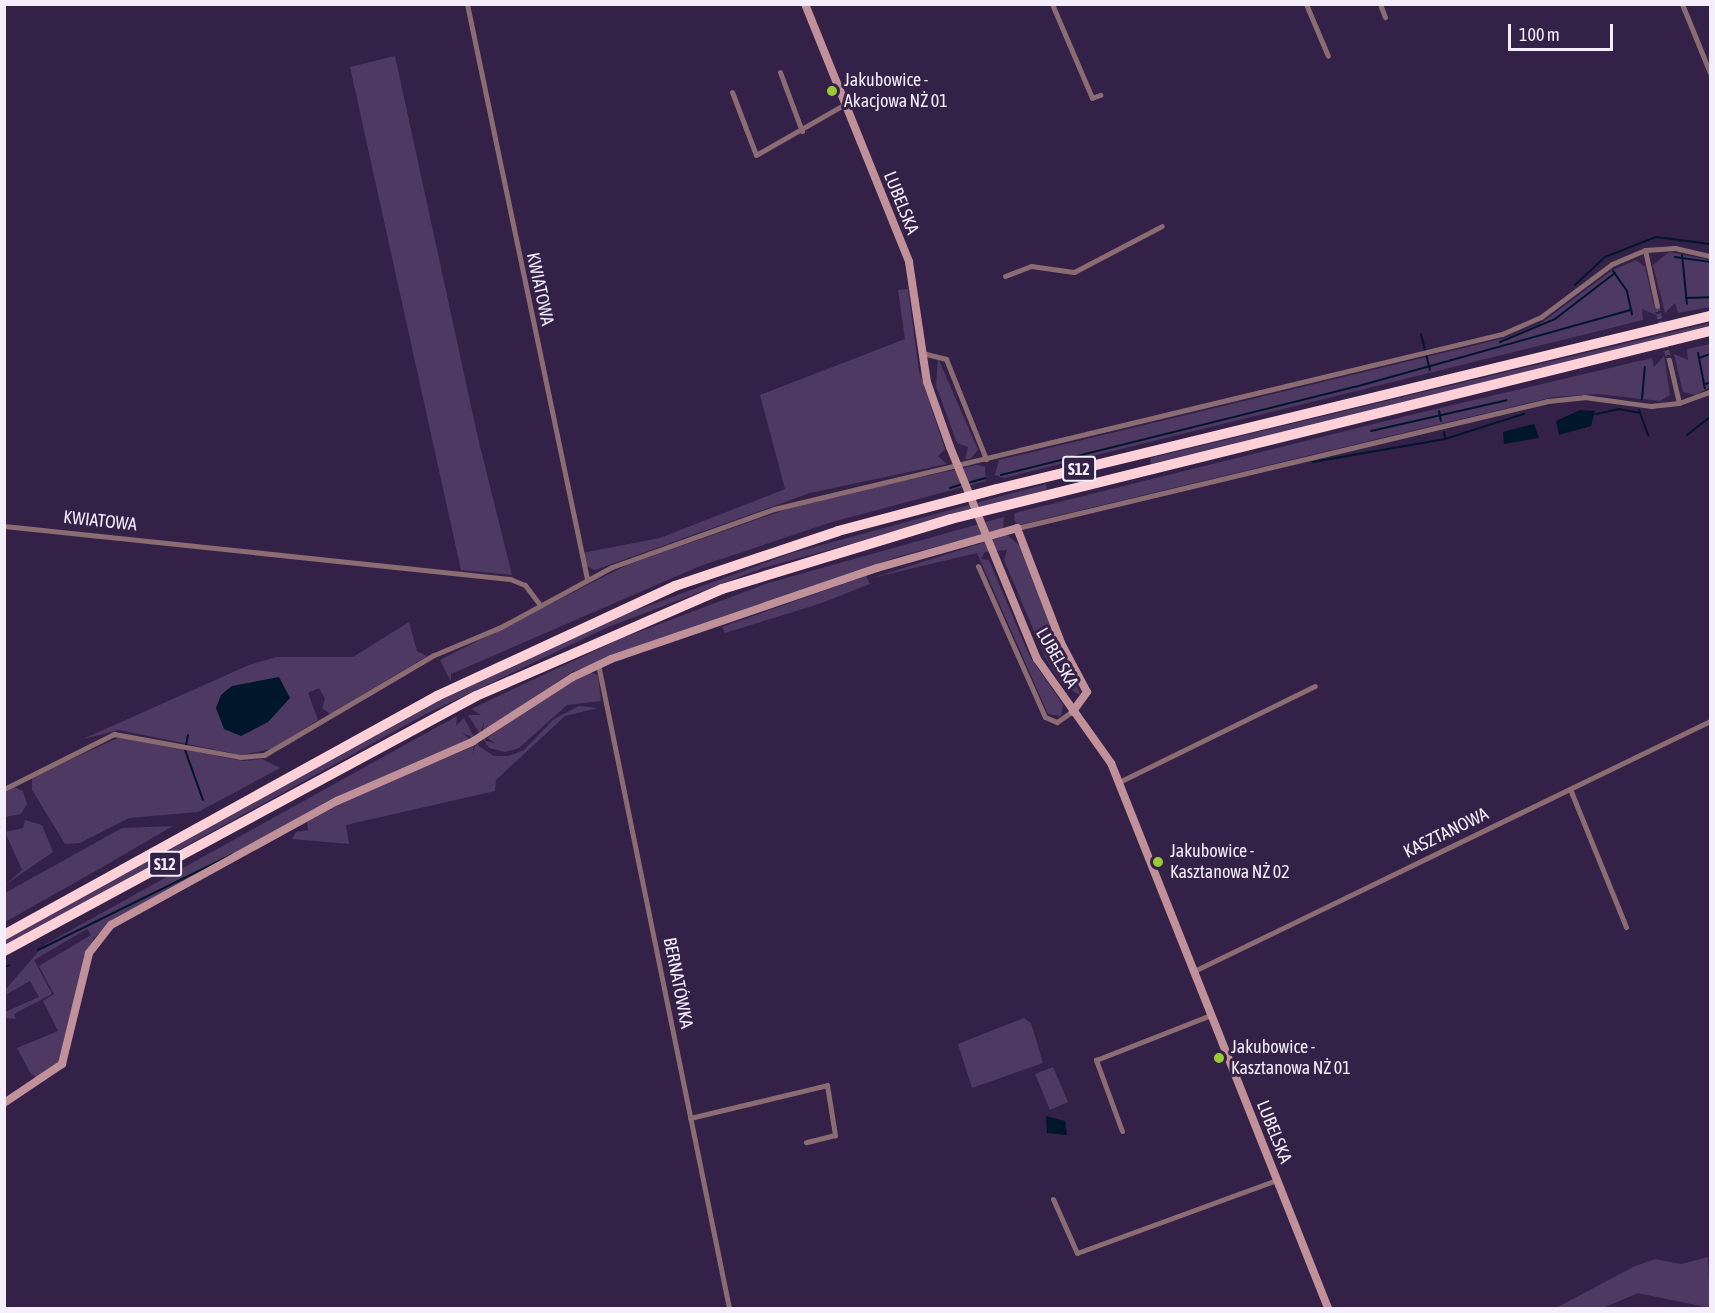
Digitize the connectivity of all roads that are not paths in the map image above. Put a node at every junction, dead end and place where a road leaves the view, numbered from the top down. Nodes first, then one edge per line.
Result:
1 (467, 4) edge
2 (804, 4) edge
3 (1052, 4) edge
4 (1306, 4) edge
5 (1380, 4) edge
6 (1682, 4) edge
7 (1385, 17) dead end
8 (1328, 56) dead end
9 (780, 72) dead end
10 (1710, 73) edge
11 (732, 92) dead end
12 (1100, 95) dead end
13 (845, 104) junction
14 (801, 131) junction
15 (1162, 226) dead end
16 (1645, 250) junction
17 (1710, 256) edge
18 (1005, 276) dead end
19 (1657, 306) tunnel mouth
20 (1710, 316) edge
21 (1710, 331) edge
22 (922, 353) junction
23 (1669, 360) tunnel mouth
24 (1710, 392) edge
25 (1679, 403) junction
26 (986, 459) junction
27 (4, 526) edge
28 (1017, 528) junction
29 (978, 566) dead end
30 (587, 579) junction
31 (540, 605) junction
32 (598, 664) junction
33 (1315, 686) dead end
34 (1073, 711) junction
35 (1710, 721) edge
36 (1119, 782) junction
37 (4, 789) edge
38 (1570, 789) junction
39 (1626, 927) dead end
40 (4, 935) edge
41 (4, 951) edge
42 (1194, 971) junction
43 (1212, 1015) junction
44 (4, 1103) edge
45 (690, 1118) junction
46 (1122, 1131) dead end
47 (806, 1142) dead end
48 (1277, 1180) junction
49 (1053, 1199) dead end
50 (729, 1308) edge
51 (1328, 1308) edge

1 - 30 street, KWIATOWA
2 - 13 street, LUBELSKA
3 - 12 street
4 - 8 street
5 - 7 street
6 - 10 street
9 - 14 street
11 - 14 street
13 - 14 street
13 - 22 street, LUBELSKA
15 - 18 street
16 - 17 street
16 - 19 street
16 - 26 street
20 - 40 highway, S12
21 - 41 highway, S12
22 - 26 street
22 - 34 street, LUBELSKA
23 - 25 street
24 - 25 street
25 - 28 street
26 - 30 street
27 - 31 street, KWIATOWA
28 - 32 street
28 - 34 street
29 - 34 street
30 - 31 street
31 - 37 street
32 - 44 street
32 - 45 street, BERNATÓWKA
33 - 36 street
34 - 36 street, LUBELSKA
35 - 38 street, KASZTANOWA
36 - 42 street, LUBELSKA
38 - 39 street
38 - 42 street, KASZTANOWA
42 - 43 street, LUBELSKA
43 - 46 street
43 - 48 street, LUBELSKA
45 - 47 street
45 - 50 street, BERNATÓWKA
48 - 49 street
48 - 51 street, LUBELSKA

